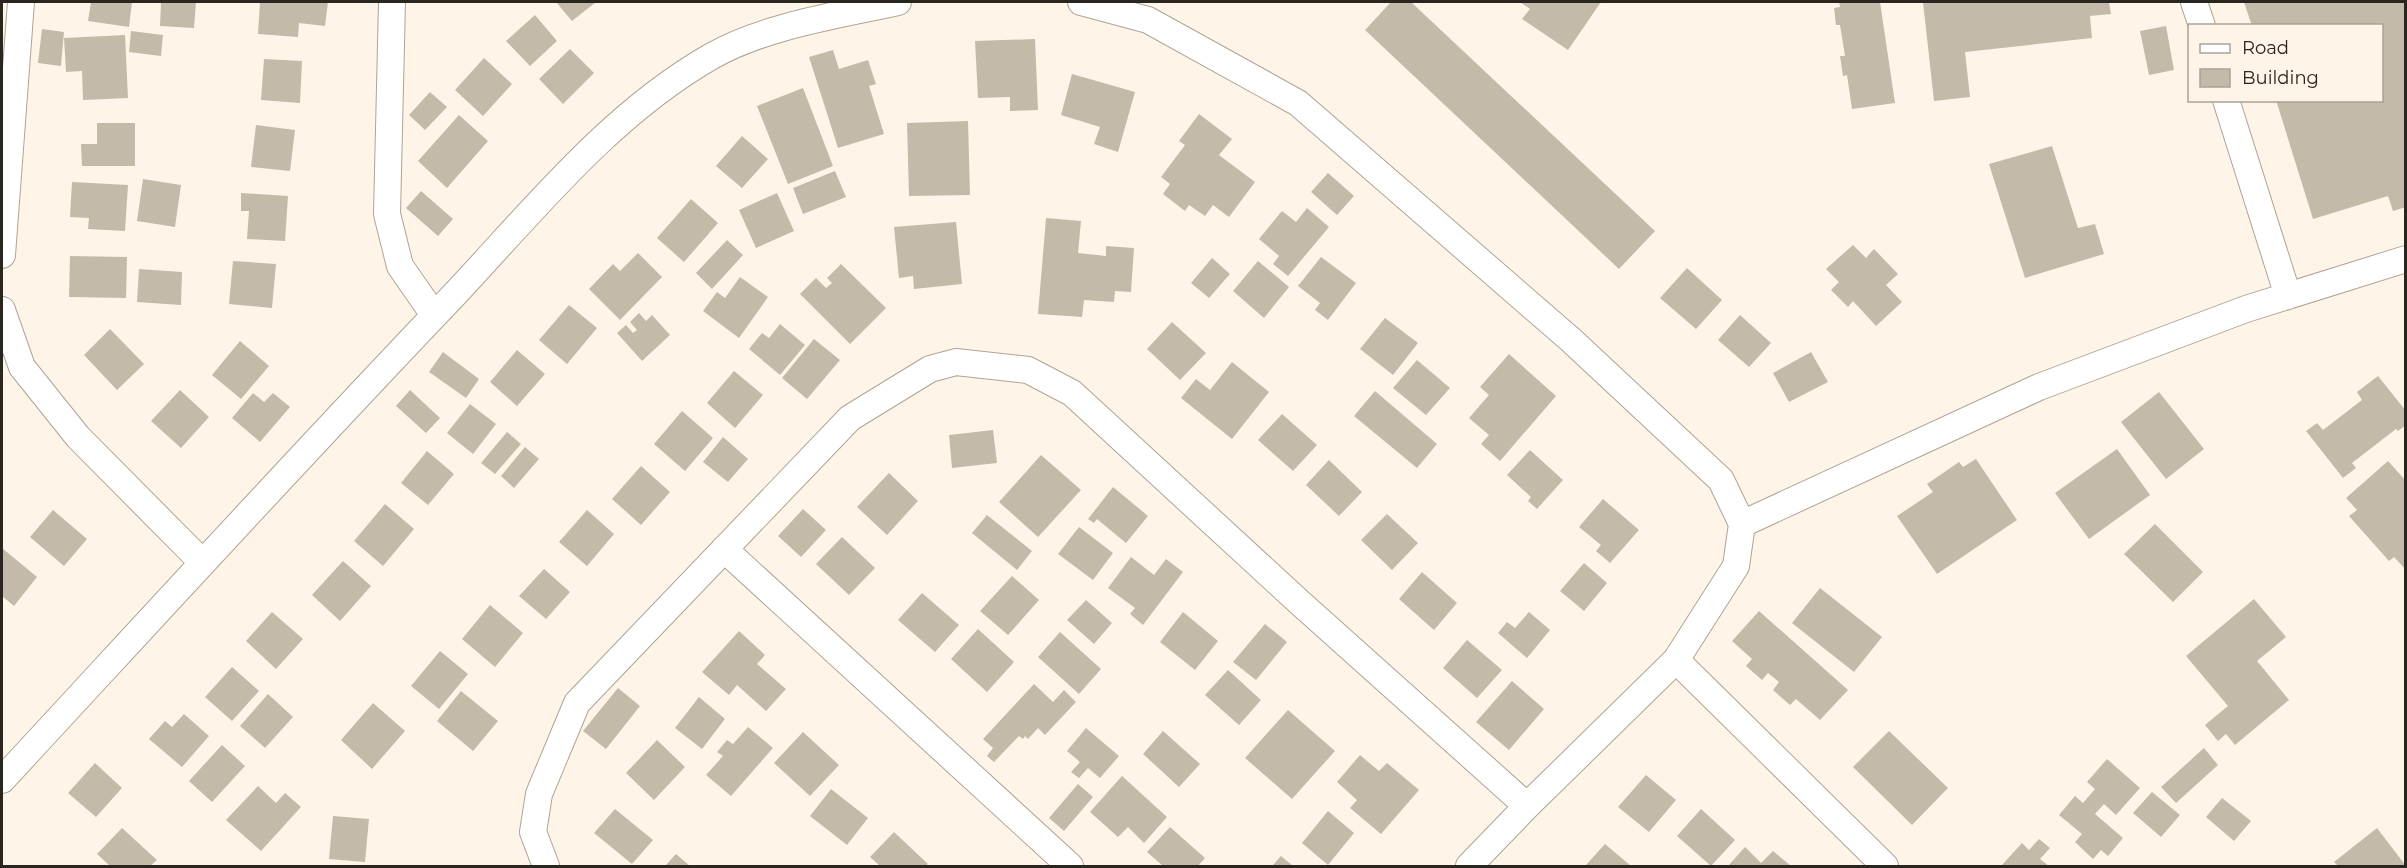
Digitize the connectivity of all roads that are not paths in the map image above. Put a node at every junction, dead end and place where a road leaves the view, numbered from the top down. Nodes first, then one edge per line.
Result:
1 (21, 2) edge
2 (392, 2) edge
3 (898, 2) edge
4 (1081, 2) edge
5 (2194, 2) edge
6 (2201, 24) edge
7 (2227, 102) edge
8 (2, 255) edge
9 (2406, 258) edge
10 (2288, 296) junction
11 (2, 310) edge
12 (434, 315) junction
13 (1742, 524) junction
14 (724, 549) junction
15 (203, 563) junction
16 (1676, 660) junction
17 (2, 780) edge
18 (1527, 806) junction
19 (546, 867) edge
20 (1070, 867) edge
21 (1469, 867) edge
22 (1885, 867) edge

1 - 8 street
2 - 12 street
3 - 12 street
4 - 13 street
5 - 6 street
7 - 10 street
9 - 10 street
10 - 13 street
11 - 15 street
12 - 15 street
13 - 16 street
14 - 18 street
14 - 19 street
14 - 20 street
15 - 17 street
16 - 18 street
16 - 22 street
18 - 21 street

